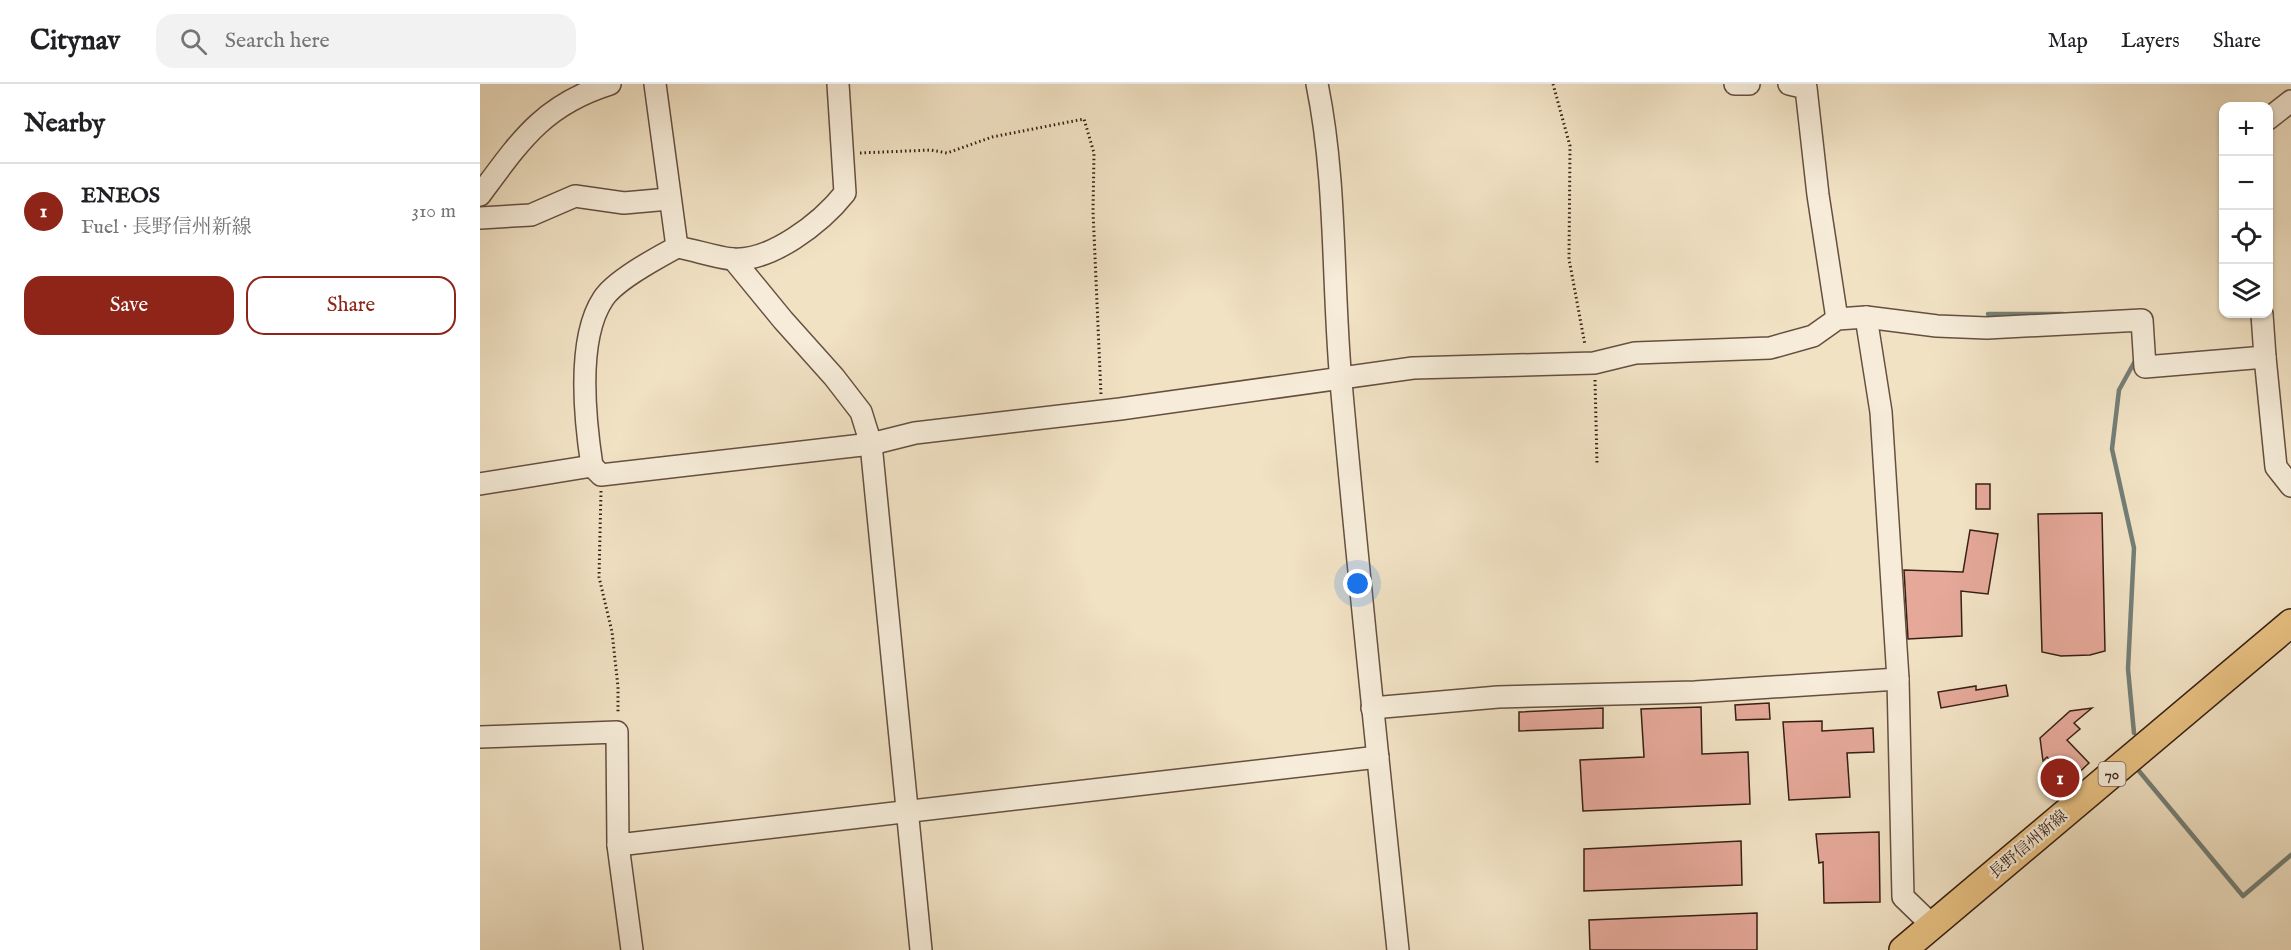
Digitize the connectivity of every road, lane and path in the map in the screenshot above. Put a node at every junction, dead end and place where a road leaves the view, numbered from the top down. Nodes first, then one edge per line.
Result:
1 (610, 84) edge
2 (655, 84) edge
3 (838, 84) edge
4 (1317, 84) edge
5 (1553, 84) edge
6 (1735, 84) edge
7 (1749, 84) edge
8 (1789, 84) edge
9 (2291, 101) edge
10 (2273, 115) edge
11 (843, 153) junction
12 (480, 195) edge
13 (669, 200) junction
14 (480, 218) edge
15 (677, 247) junction
16 (733, 259) junction
17 (1866, 317) junction
18 (2262, 318) edge
19 (1837, 319) junction
20 (2265, 357) junction
21 (1594, 363) junction
22 (1341, 379) junction
23 (1101, 411) junction
24 (871, 444) junction
25 (1597, 463) dead end
26 (597, 470) junction
27 (480, 484) edge
28 (2291, 486) edge
29 (2291, 623) edge
30 (1898, 679) junction
31 (1372, 708) junction
32 (617, 732) junction
33 (480, 737) edge
34 (1378, 757) junction
35 (908, 813) junction
36 (618, 845) junction
37 (1933, 926) junction
38 (632, 950) edge
39 (921, 950) edge
40 (1398, 950) edge
41 (1903, 950) edge

1 - 12 street
2 - 13 street
3 - 11 street
4 - 22 street
5 - 21 path
6 - 7 street
8 - 19 street
9 - 10 street
11 - 16 street
11 - 23 path
13 - 14 street
13 - 15 street
15 - 16 street
15 - 26 street
16 - 24 street
17 - 19 street
17 - 20 street
17 - 30 street
18 - 20 street
19 - 21 street
20 - 28 street
21 - 22 street
21 - 25 path
22 - 23 street
22 - 31 street
23 - 24 street
24 - 26 street
24 - 35 street
26 - 27 street
26 - 32 path
29 - 37 main road, 長野信州新線 / 70
30 - 31 street
30 - 37 street
31 - 34 street
32 - 33 street
32 - 36 street
34 - 35 street
34 - 40 street
35 - 36 street
35 - 39 street
36 - 38 street
37 - 41 main road, 長野信州新線 / 70

